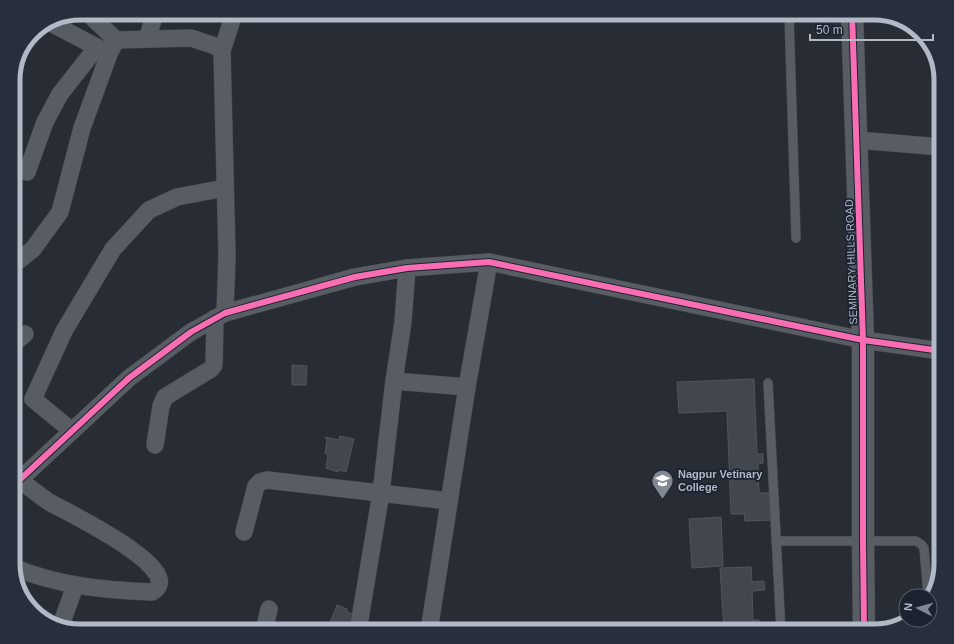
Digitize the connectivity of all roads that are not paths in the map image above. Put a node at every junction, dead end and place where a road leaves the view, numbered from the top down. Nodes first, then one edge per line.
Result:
1 (94, 20) edge
2 (153, 20) edge
3 (232, 20) edge
4 (789, 20) edge
5 (852, 20) edge
6 (57, 25) edge
7 (147, 39) junction
8 (107, 47) junction
9 (222, 51) junction
10 (857, 140) junction
11 (934, 146) edge
12 (27, 172) dead end
13 (225, 188) junction
14 (796, 238) dead end
15 (20, 259) edge
16 (489, 262) junction
17 (407, 268) junction
18 (220, 315) junction
19 (863, 340) junction
20 (934, 349) edge
21 (394, 381) junction
22 (768, 383) dead end
23 (467, 387) junction
24 (72, 431) junction
25 (155, 445) dead end
26 (20, 479) edge
27 (20, 485) edge
28 (381, 493) junction
29 (449, 501) junction
30 (244, 532) dead end
31 (776, 540) junction
32 (863, 540) junction
33 (20, 569) edge
34 (75, 586) junction
35 (927, 588) edge
36 (268, 609) dead end
37 (62, 621) edge
38 (265, 624) edge
39 (359, 624) edge
40 (430, 624) edge
41 (781, 624) edge
42 (864, 624) edge

1 - 8 street
2 - 7 street
3 - 9 street
4 - 14 lane
5 - 10 street, SEMINARY HILLS ROAD
6 - 8 street
7 - 8 street
7 - 9 street
8 - 12 street
8 - 15 street
9 - 13 street
10 - 11 street
10 - 19 street, SEMINARY HILLS ROAD
13 - 18 street
13 - 24 street
16 - 17 street
16 - 19 street
16 - 23 street
17 - 18 street
17 - 21 street
18 - 24 street
18 - 25 street
19 - 20 street
19 - 32 street, SEMINARY HILLS ROAD
21 - 23 street
21 - 28 street
22 - 31 lane
23 - 29 street
24 - 26 street
27 - 34 street
28 - 29 street
28 - 30 street
28 - 39 street
29 - 40 street
31 - 32 lane
31 - 41 lane
32 - 35 lane
32 - 42 street, SEMINARY HILLS ROAD
33 - 34 street
34 - 37 street
36 - 38 street

